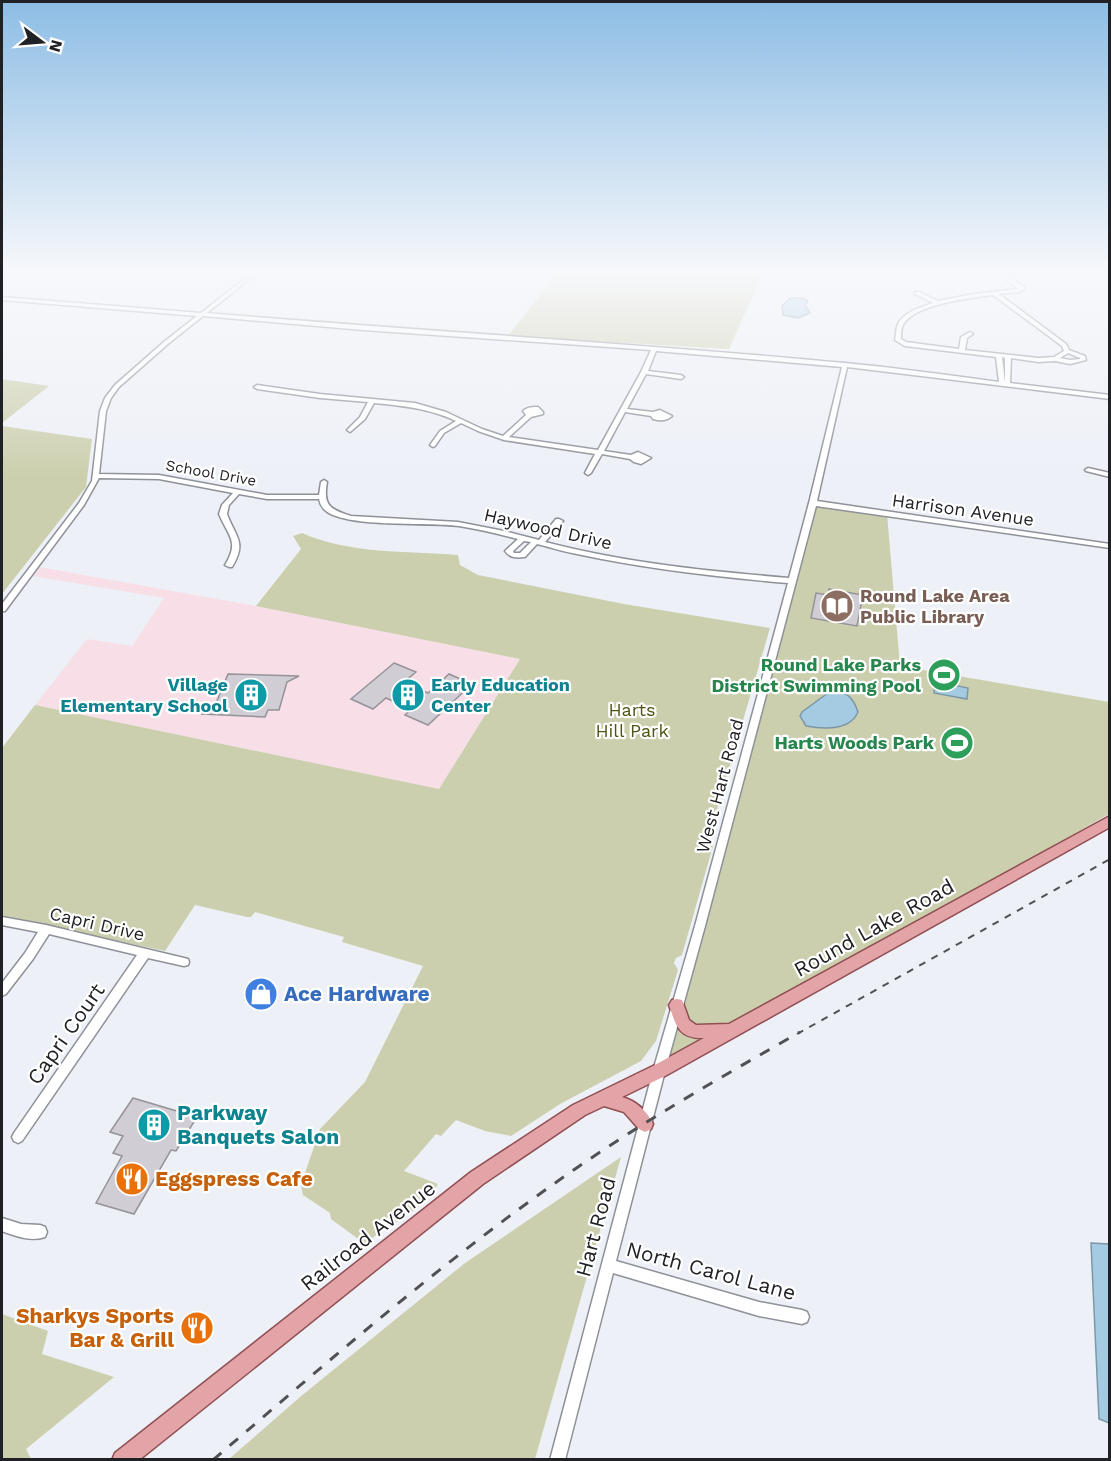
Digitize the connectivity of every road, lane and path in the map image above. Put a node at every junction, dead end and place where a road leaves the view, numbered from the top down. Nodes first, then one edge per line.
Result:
1 (169, 341) edge
2 (550, 341) edge
3 (900, 341) edge
4 (963, 341) edge
5 (1057, 341) edge
6 (1066, 348) junction
7 (654, 349) junction
8 (962, 351) junction
9 (999, 355) junction
10 (1010, 357) junction
11 (1055, 359) junction
12 (845, 365) junction
13 (644, 372) junction
14 (681, 377) dead end
15 (1005, 384) junction
16 (257, 387) dead end
17 (1110, 397) edge
18 (372, 400) junction
19 (623, 410) junction
20 (653, 414) dead end
21 (529, 415) dead end
22 (459, 421) junction
23 (350, 430) dead end
24 (504, 438) junction
25 (434, 445) dead end
26 (599, 453) junction
27 (632, 457) dead end
28 (1088, 470) dead end
29 (588, 473) dead end
30 (1110, 475) edge
31 (97, 476) junction
32 (324, 482) dead end
33 (237, 492) junction
34 (321, 497) junction
35 (813, 503) junction
36 (559, 521) dead end
37 (523, 538) junction
38 (538, 542) junction
39 (1110, 546) edge
40 (229, 565) dead end
41 (792, 581) junction
42 (2, 609) edge
43 (1110, 821) edge
44 (2, 921) edge
45 (46, 929) junction
46 (145, 953) junction
47 (184, 962) dead end
48 (2, 991) edge
49 (677, 1005) junction
50 (734, 1029) junction
51 (658, 1071) junction
52 (602, 1098) junction
53 (645, 1124) junction
54 (18, 1137) dead end
55 (2, 1225) edge
56 (40, 1232) dead end
57 (608, 1265) junction
58 (802, 1317) dead end
59 (122, 1460) edge
60 (556, 1460) edge

1 - 31 street
2 - 7 street
3 - 8 street
4 - 8 street
5 - 6 street
6 - 11 street
6 - 11 street
7 - 12 street
7 - 13 street
8 - 9 street
9 - 10 street
9 - 15 street
10 - 11 street
10 - 15 street
12 - 15 street
12 - 35 street, West Hart Road
13 - 14 street
13 - 19 street
15 - 17 street
16 - 18 street
18 - 22 street
18 - 23 street
19 - 20 street
19 - 26 street
21 - 24 street
22 - 24 street
22 - 25 street
24 - 26 street
26 - 27 street
26 - 29 street
28 - 30 street
31 - 33 street, School Drive
31 - 42 street
32 - 34 street
33 - 34 street, School Drive
33 - 40 street
34 - 37 street, Haywood Drive
35 - 39 street, Harrison Avenue
35 - 41 street, West Hart Road
36 - 38 street
37 - 38 street, Haywood Drive
37 - 38 street
38 - 41 street, Haywood Drive
41 - 49 street, West Hart Road
43 - 50 main road, Round Lake Road
44 - 45 street, Capri Drive
45 - 46 street, Capri Drive
45 - 48 street
46 - 47 street, Capri Drive
46 - 54 street, Capri Court
49 - 50 main road
49 - 51 street, Hart Road
50 - 51 main road, Round Lake Road
51 - 52 main road, Railroad Avenue
51 - 53 street, Hart Road
52 - 53 main road
52 - 59 main road, Railroad Avenue
53 - 57 street, Hart Road
55 - 56 street
57 - 58 street, North Carol Lane
57 - 60 street, Hart Road

